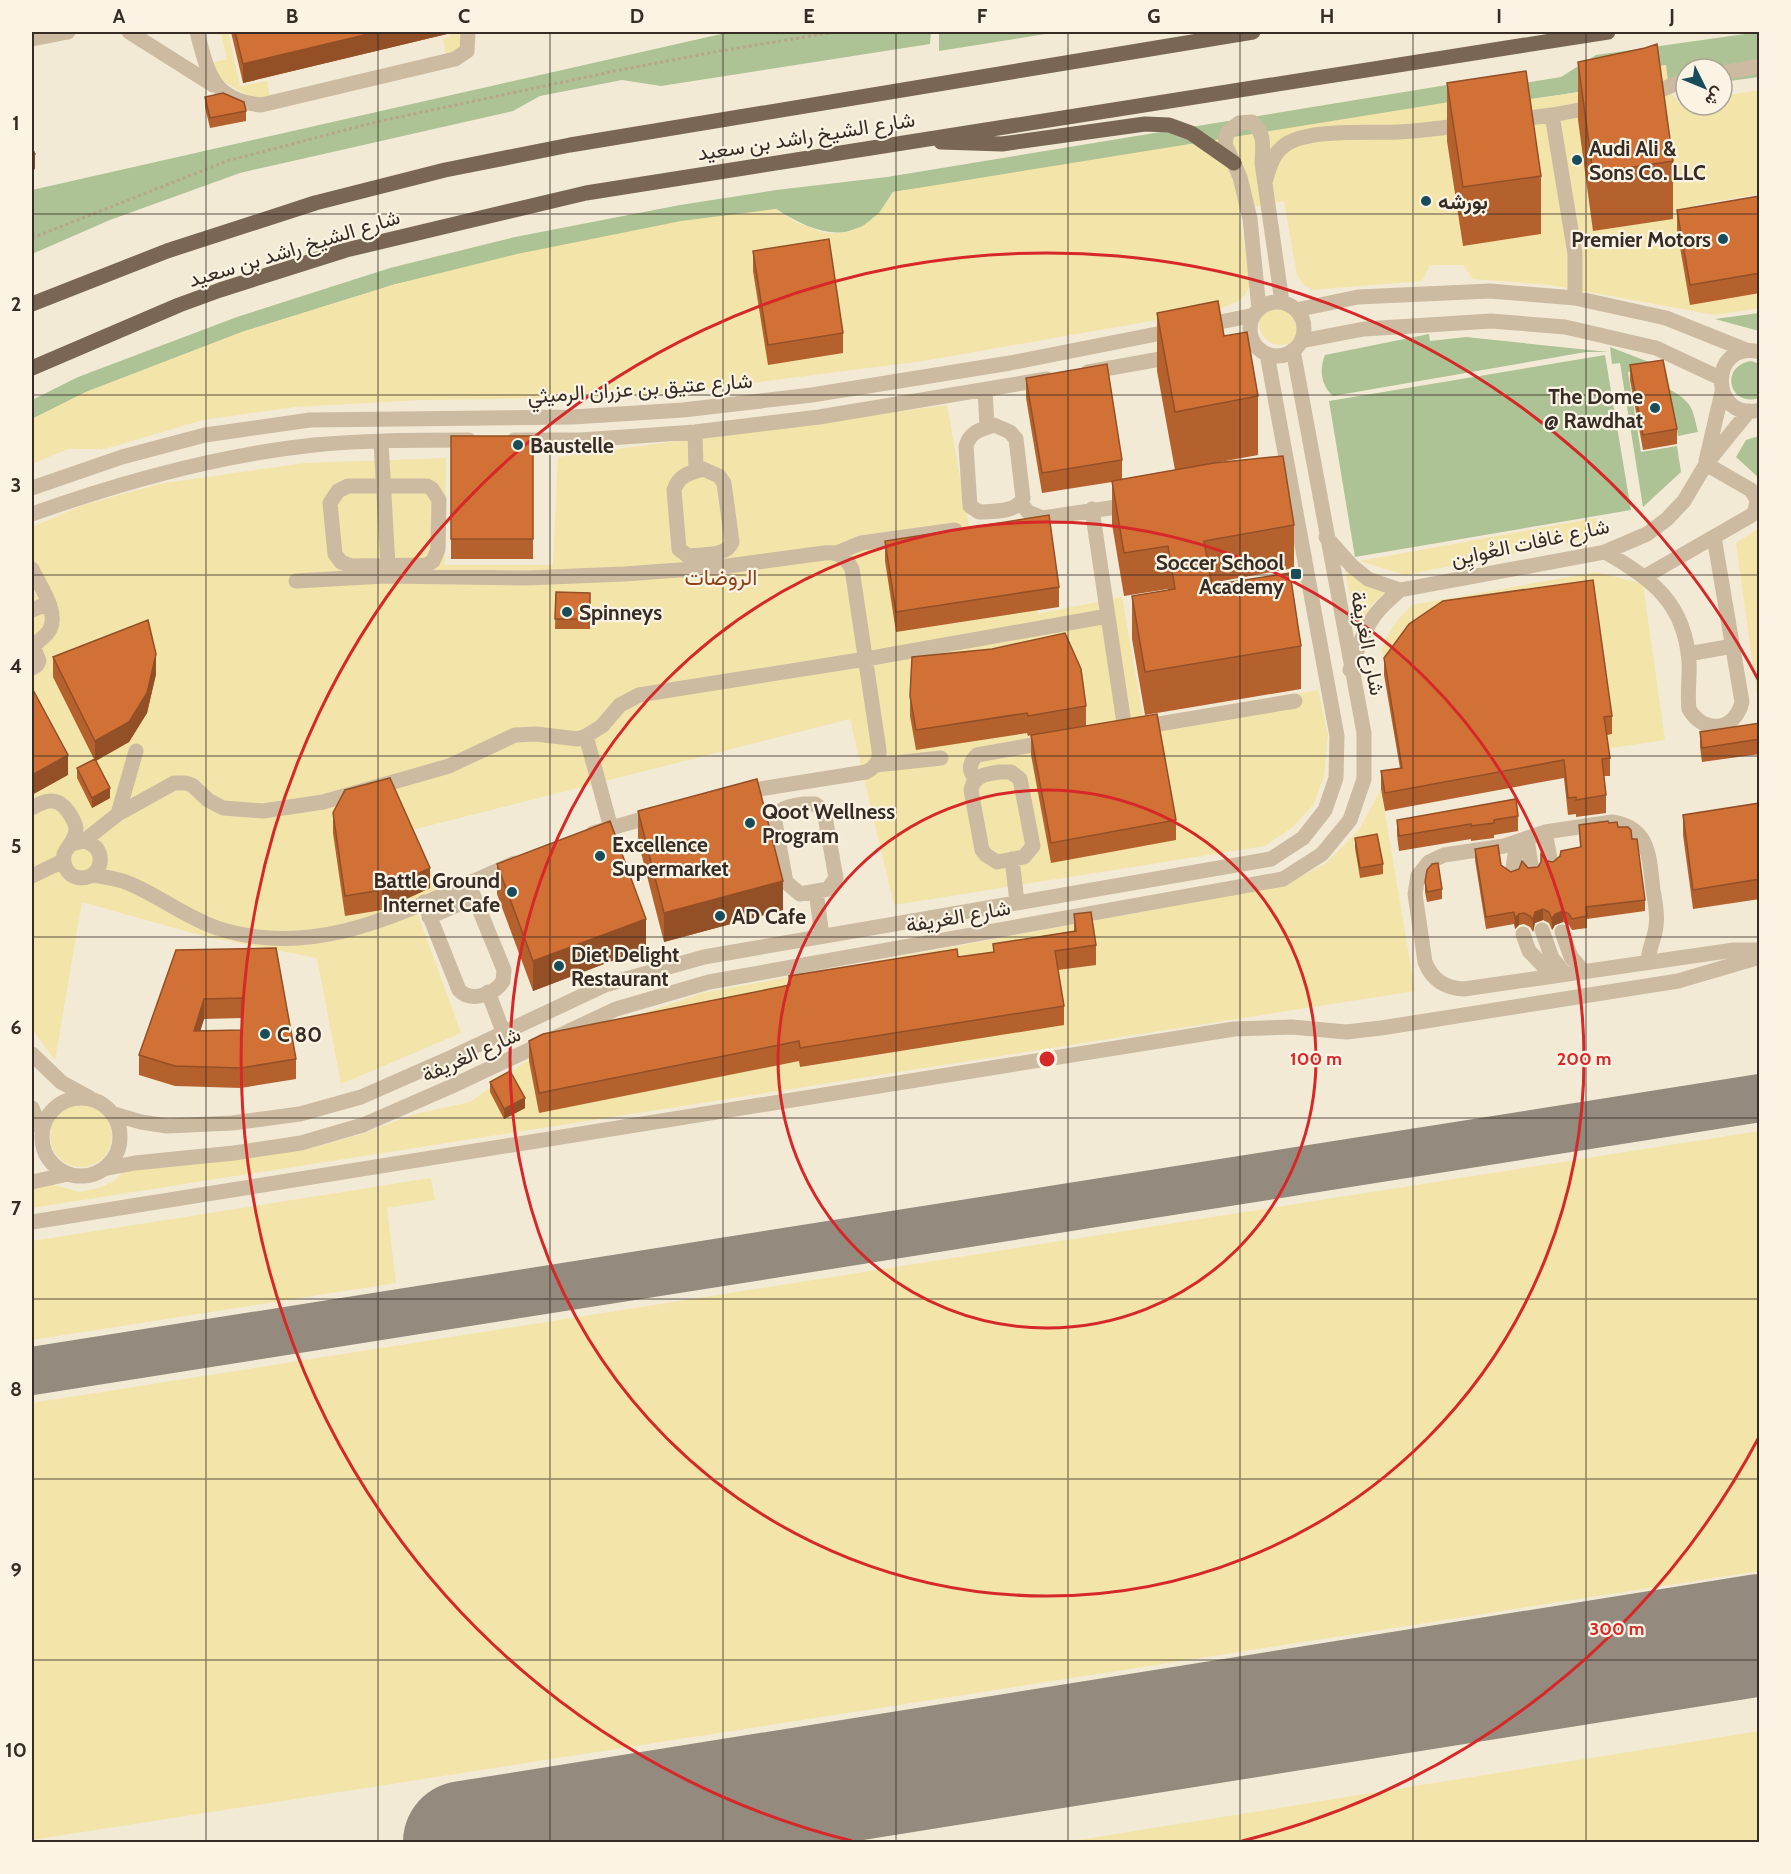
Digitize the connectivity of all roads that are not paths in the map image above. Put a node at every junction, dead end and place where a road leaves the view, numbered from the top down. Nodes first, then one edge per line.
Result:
1 (68, 32) edge
2 (129, 32) edge
3 (197, 32) edge
4 (468, 32) edge
5 (1253, 32) edge
6 (1608, 32) edge
7 (50, 36) junction
8 (32, 39) edge
9 (32, 46) edge
10 (1760, 66) edge
11 (1734, 71) edge
12 (1674, 85) edge
13 (218, 88) junction
14 (1632, 99) edge
15 (1609, 104) edge
16 (1552, 115) junction
17 (917, 139) junction
18 (1234, 163) junction
19 (1265, 182) junction
20 (1575, 298) junction
21 (1282, 302) junction
22 (32, 304) edge
23 (1296, 310) junction
24 (1256, 312) junction
25 (1297, 346) junction
26 (1753, 351) edge
27 (1189, 353) edge
28 (1268, 354) junction
29 (32, 368) edge
30 (1721, 385) junction
31 (985, 390) junction
32 (1754, 411) edge
33 (987, 427) junction
34 (695, 432) junction
35 (479, 440) edge
36 (501, 440) edge
37 (381, 442) junction
38 (1706, 464) junction
39 (696, 471) junction
40 (384, 486) junction
41 (32, 488) edge
42 (1291, 488) junction
43 (1276, 489) edge
44 (1021, 503) junction
45 (1149, 503) edge
46 (1092, 509) junction
47 (32, 514) edge
48 (955, 530) edge
49 (1326, 537) junction
50 (1714, 537) junction
51 (1605, 552) junction
52 (837, 553) junction
53 (685, 562) junction
54 (388, 566) junction
55 (32, 569) edge
56 (1644, 578) junction
57 (296, 581) dead end
58 (1400, 590) junction
59 (49, 603) junction
60 (32, 610) edge
61 (1108, 616) junction
62 (32, 644) edge
63 (1733, 646) junction
64 (1688, 654) junction
65 (866, 659) junction
66 (32, 668) edge
67 (1350, 670) junction
68 (1295, 702) dead end
69 (586, 736) junction
70 (1060, 741) edge
71 (136, 751) dead end
72 (941, 758) dead end
73 (876, 765) junction
74 (975, 779) junction
75 (774, 787) junction
76 (723, 795) edge
77 (32, 808) edge
78 (779, 811) junction
79 (667, 812) edge
80 (118, 814) junction
81 (611, 828) junction
82 (1545, 832) junction
83 (580, 837) edge
84 (1522, 841) junction
85 (77, 843) junction
86 (529, 857) edge
87 (1012, 860) junction
88 (63, 861) junction
89 (1551, 864) edge
90 (1532, 871) edge
91 (1512, 874) edge
92 (92, 875) junction
93 (32, 876) edge
94 (468, 882) junction
95 (816, 891) junction
96 (473, 898) junction
97 (424, 902) junction
98 (1017, 902) junction
99 (429, 917) junction
100 (1542, 930) dead end
101 (1562, 932) dead end
102 (1523, 934) dead end
103 (822, 936) junction
104 (1760, 950) edge
105 (1760, 957) edge
106 (1648, 962) junction
107 (1584, 972) junction
108 (1559, 975) junction
109 (488, 992) junction
110 (504, 1034) junction
111 (32, 1054) edge
112 (93, 1099) junction
113 (32, 1108) edge
114 (114, 1114) junction
115 (39, 1135) edge
116 (104, 1169) junction
117 (68, 1174) junction
118 (32, 1182) edge
119 (32, 1222) edge

1 - 7 street
2 - 13 street
3 - 13 street
4 - 13 street
5 - 22 main road, شارع الشيخ راشد بن سعيد
6 - 17 main road, شارع الشيخ راشد بن سعيد
7 - 8 street
7 - 9 street
10 - 11 street
12 - 14 street
15 - 16 street
16 - 19 street
16 - 20 street
17 - 18 main road
17 - 29 main road, شارع الشيخ راشد بن سعيد
18 - 19 street
18 - 24 street
19 - 21 street
20 - 23 street
20 - 26 street
21 - 23 street
21 - 24 street
23 - 25 street
24 - 28 street
24 - 41 street, شارع عتيق بن عزران الرميثي
25 - 28 street
25 - 30 street
25 - 49 street, شارع الغريفة
26 - 30 street
27 - 31 street, شارع عتيق بن عزران الرميثي
28 - 42 street, شارع الغريفة
30 - 32 street
30 - 38 street, شارع غافات العُوايِن
31 - 33 street
31 - 34 street, شارع عتيق بن عزران الرميثي
32 - 38 street, شارع غافات العُوايِن
33 - 44 street
33 - 44 street
34 - 36 street, شارع عتيق بن عزران الرميثي
34 - 39 street
35 - 37 street
37 - 40 street
37 - 47 street
38 - 50 street
38 - 51 street, شارع غافات العُوايِن
39 - 53 street
39 - 53 street
40 - 54 street
40 - 54 street
40 - 54 street
42 - 43 street
42 - 98 street, شارع الغريفة
44 - 46 street
45 - 46 street
46 - 61 street
48 - 52 street
49 - 58 street, شارع غافات العُوايِن
49 - 67 street, شارع الغريفة
50 - 56 street
50 - 63 street
51 - 56 street
51 - 58 street, شارع غافات العُوايِن
52 - 53 street
52 - 65 street
53 - 57 street
55 - 59 street
56 - 64 street
58 - 67 street
59 - 60 street
59 - 62 street
61 - 65 street
61 - 68 street
62 - 66 street
63 - 64 street
63 - 64 street
65 - 69 street
65 - 73 street
67 - 116 street, شارع الغريفة
69 - 80 street
69 - 81 street
70 - 74 street
71 - 80 street
72 - 73 street
73 - 75 street
74 - 87 street
74 - 87 street
75 - 76 street
75 - 78 street
77 - 85 street
78 - 95 street
78 - 95 street
79 - 81 street
80 - 85 street
81 - 83 street
82 - 84 street
82 - 89 street
82 - 106 street
84 - 90 street
84 - 91 street
84 - 108 street
85 - 88 street
85 - 92 street
86 - 94 street
87 - 98 street
88 - 92 street
88 - 93 street
92 - 97 street
94 - 96 street
94 - 97 street
95 - 103 street
96 - 99 street
96 - 109 street
97 - 99 street
98 - 103 street, شارع الغريفة
99 - 109 street
100 - 108 street
101 - 107 street
102 - 108 street
103 - 110 street, شارع الغريفة
104 - 106 street
105 - 119 street
106 - 107 street
107 - 108 street
109 - 110 street
110 - 114 street, شارع الغريفة
111 - 112 street
112 - 114 street
112 - 115 street
113 - 115 street
114 - 116 street
115 - 117 street
116 - 117 street
117 - 118 street

